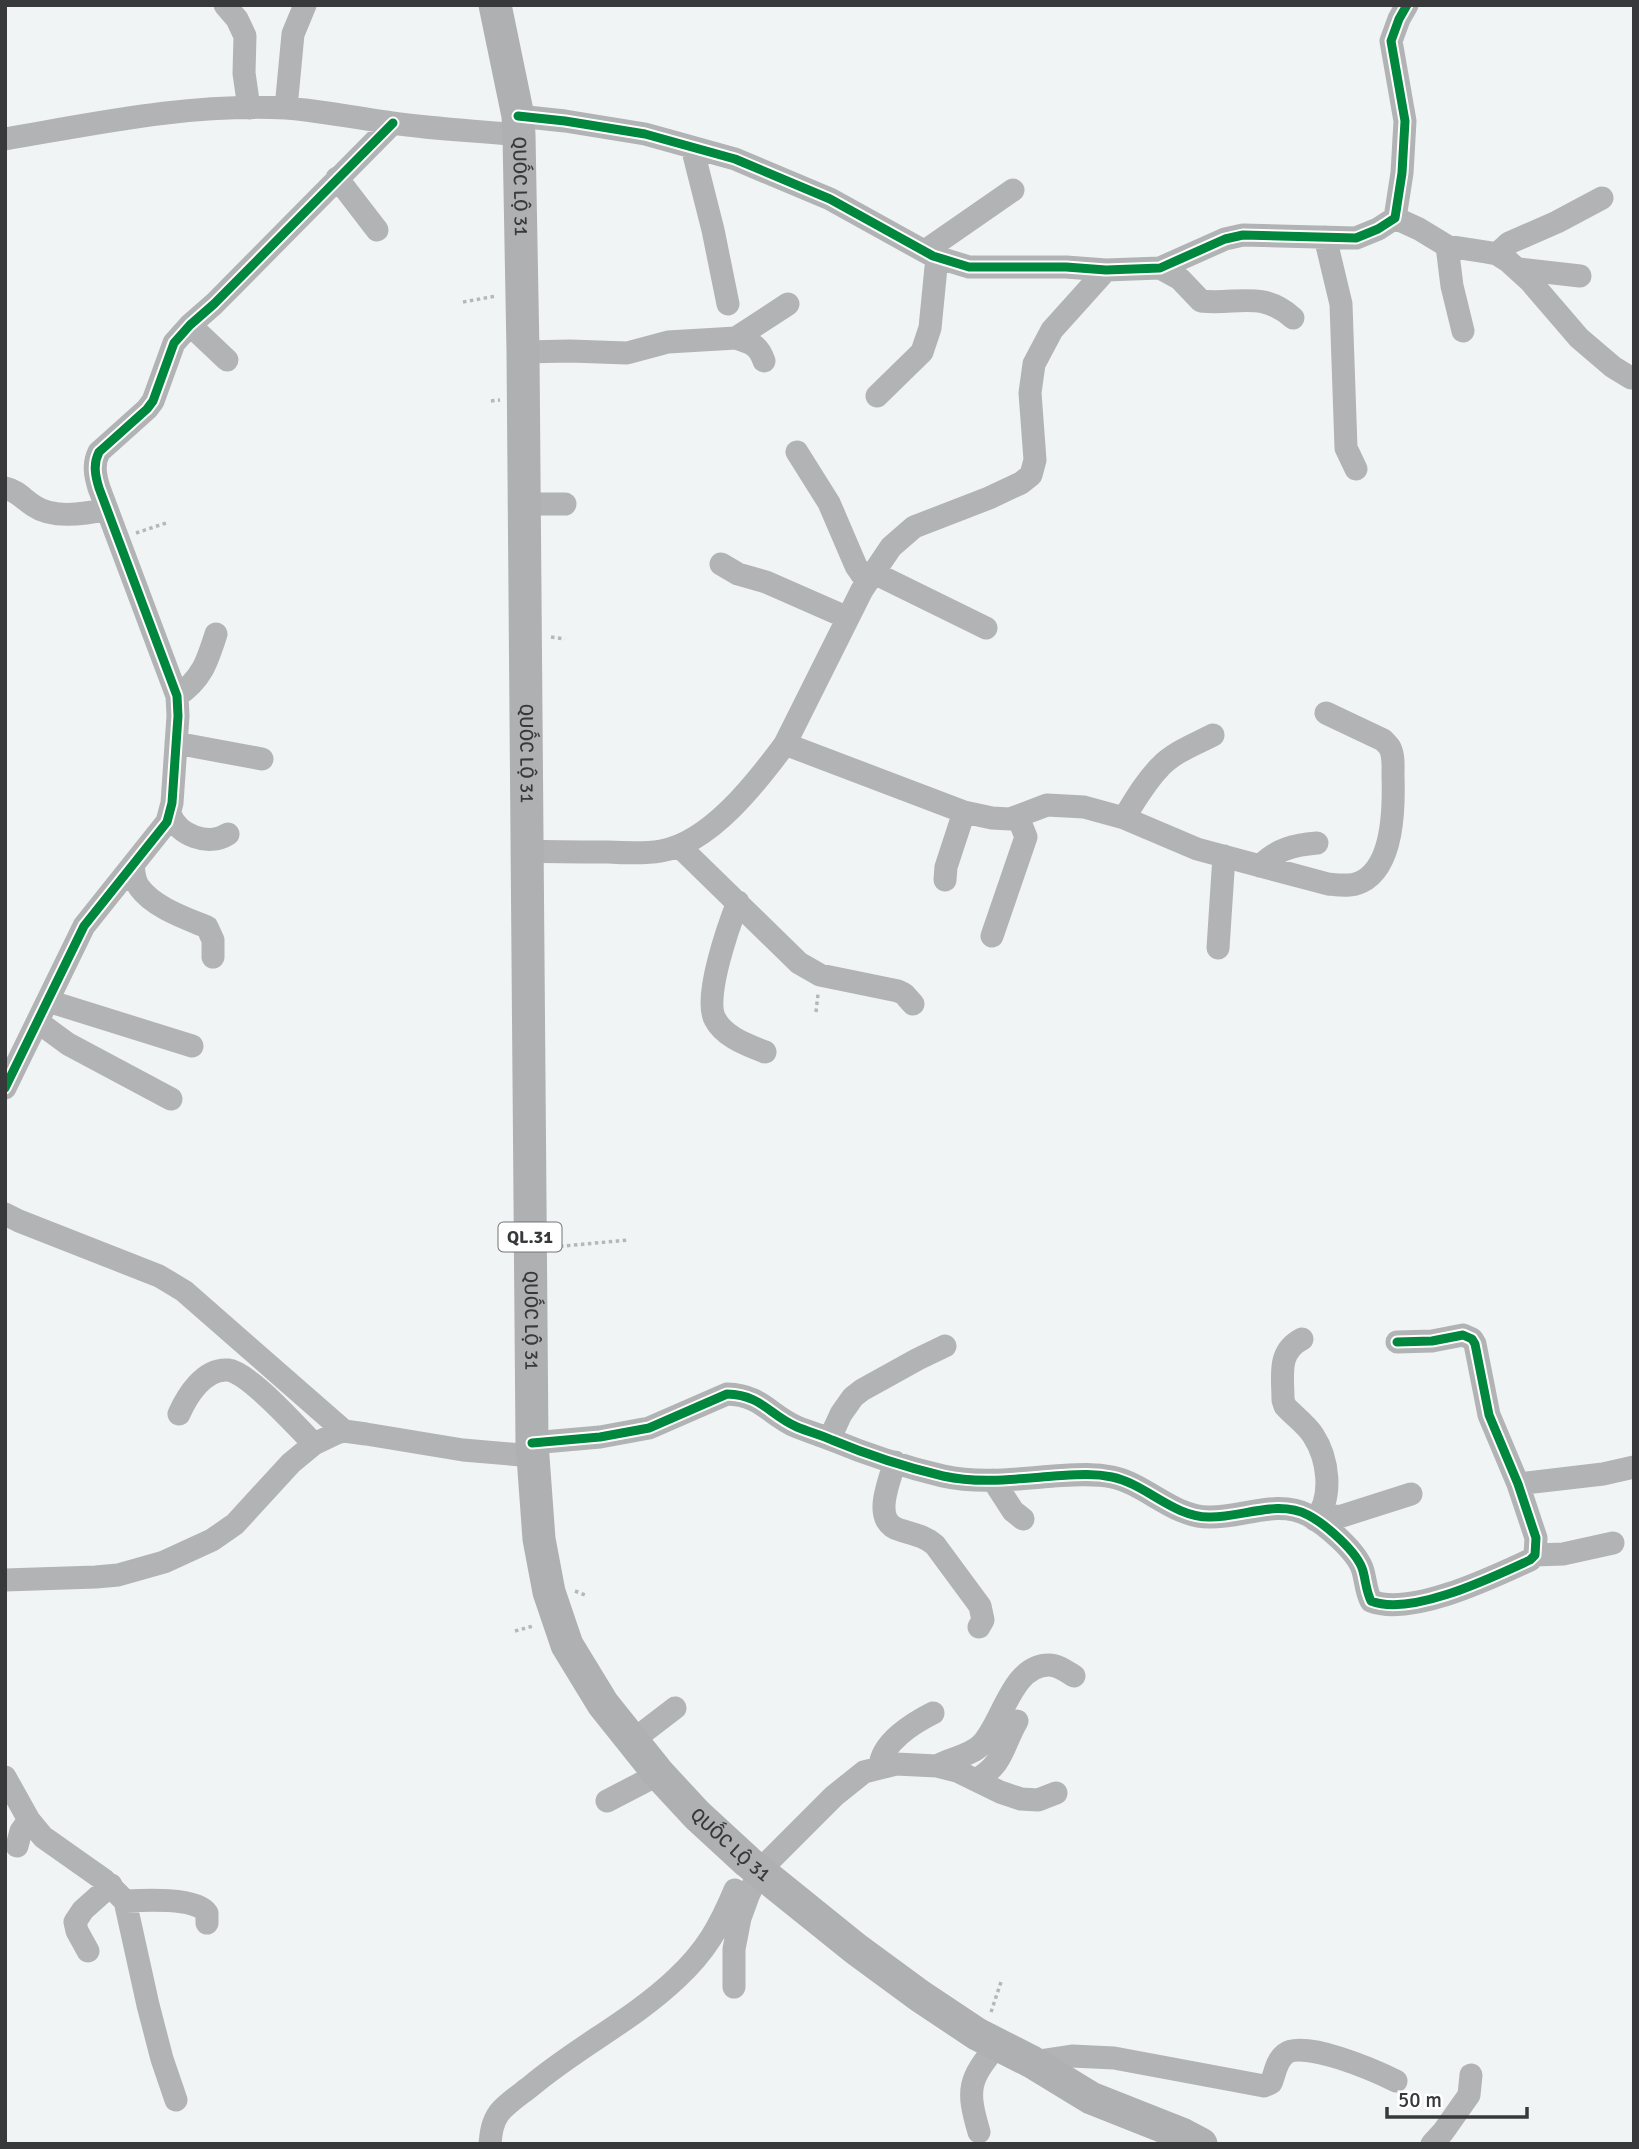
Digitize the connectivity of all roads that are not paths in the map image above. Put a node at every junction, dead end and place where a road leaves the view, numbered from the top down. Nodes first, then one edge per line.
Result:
1 (226, 5) edge
2 (305, 5) edge
3 (495, 5) edge
4 (1407, 5) edge
5 (249, 108) junction
6 (286, 108) junction
7 (393, 123) junction
8 (519, 125) junction
9 (5, 139) edge
10 (692, 147) junction
11 (337, 178) junction
12 (1013, 190) dead end
13 (1602, 198) dead end
14 (1395, 218) junction
15 (377, 230) dead end
16 (1325, 237) junction
17 (1447, 246) junction
18 (931, 254) junction
19 (1497, 254) junction
20 (1160, 268) junction
21 (1518, 269) junction
22 (1106, 270) junction
23 (1580, 276) dead end
24 (728, 304) dead end
25 (788, 304) dead end
26 (1293, 318) dead end
27 (190, 325) junction
28 (1462, 331) dead end
29 (736, 338) junction
30 (523, 352) junction
31 (227, 360) dead end
32 (764, 361) dead end
33 (1633, 380) edge
34 (877, 396) dead end
35 (797, 452) dead end
36 (1356, 469) dead end
37 (5, 488) edge
38 (524, 504) junction
39 (565, 504) dead end
40 (107, 509) junction
41 (720, 564) dead end
42 (871, 577) junction
43 (848, 618) junction
44 (986, 628) dead end
45 (216, 634) dead end
46 (177, 696) junction
47 (1326, 713) dead end
48 (1213, 735) dead end
49 (176, 743) junction
50 (785, 744) junction
51 (262, 759) dead end
52 (964, 812) junction
53 (170, 814) junction
54 (1018, 817) junction
55 (1124, 818) junction
56 (228, 834) dead end
57 (1317, 843) dead end
58 (679, 846) junction
59 (527, 851) junction
60 (1224, 856) junction
61 (133, 865) junction
62 (1260, 866) junction
63 (945, 880) dead end
64 (738, 902) junction
65 (992, 936) dead end
66 (1218, 948) dead end
67 (213, 957) dead end
68 (913, 1004) dead end
69 (43, 1012) junction
70 (192, 1046) dead end
71 (765, 1052) dead end
72 (5, 1088) edge
73 (170, 1099) dead end
74 (5, 1214) edge
75 (1303, 1339) dead end
76 (1397, 1342) dead end
77 (946, 1346) dead end
78 (179, 1414) dead end
79 (344, 1432) junction
80 (830, 1438) junction
81 (314, 1444) junction
82 (532, 1450) junction
83 (895, 1462) junction
84 (1634, 1467) edge
85 (993, 1480) junction
86 (1518, 1484) junction
87 (1411, 1494) dead end
88 (1317, 1518) junction
89 (1023, 1519) dead end
90 (1613, 1544) dead end
91 (1535, 1555) junction
92 (5, 1580) edge
93 (979, 1627) dead end
94 (1074, 1676) dead end
95 (675, 1708) dead end
96 (933, 1713) dead end
97 (1017, 1721) dead end
98 (632, 1741) junction
99 (937, 1766) junction
100 (880, 1767) junction
101 (659, 1774) junction
102 (5, 1777) edge
103 (976, 1780) junction
104 (1056, 1793) dead end
105 (607, 1801) dead end
106 (29, 1820) junction
107 (17, 1846) dead end
108 (754, 1866) junction
109 (118, 1893) junction
110 (207, 1923) dead end
111 (88, 1951) dead end
112 (734, 1987) dead end
113 (987, 2039) junction
114 (1032, 2063) junction
115 (1471, 2075) dead end
116 (1396, 2081) dead end
117 (176, 2100) dead end
118 (979, 2133) dead end
119 (490, 2144) edge
120 (1201, 2144) edge
121 (1432, 2144) edge

1 - 5 street
2 - 6 street
3 - 8 highway, QUỐC LỘ 31 / QL.31
4 - 14 street
5 - 6 street
5 - 9 street
6 - 7 street
7 - 8 street
7 - 11 street
8 - 10 street
8 - 30 highway, QUỐC LỘ 31 / QL.31
10 - 18 street
10 - 24 street
11 - 15 street
11 - 27 street
12 - 18 street
13 - 19 street
14 - 16 street
14 - 17 street
16 - 20 street
16 - 36 street
17 - 19 street
17 - 28 street
18 - 22 street
18 - 34 street
19 - 21 street
20 - 22 street
20 - 26 street
21 - 23 street
21 - 33 street
22 - 42 street
25 - 29 street
27 - 31 street
27 - 40 street
29 - 30 street
29 - 32 street
30 - 38 highway, QUỐC LỘ 31 / QL.31
35 - 42 street
37 - 40 street
38 - 39 street
38 - 59 highway, QUỐC LỘ 31 / QL.31
40 - 46 street
41 - 43 street
42 - 43 street
42 - 44 street
43 - 50 street
45 - 46 street
46 - 49 street
47 - 62 street
48 - 55 street
49 - 51 street
49 - 53 street
50 - 52 street
50 - 58 street
52 - 54 street
52 - 63 street
53 - 56 street
53 - 61 street
54 - 55 street
54 - 65 street
55 - 60 street
57 - 62 street
58 - 59 street
58 - 64 street
59 - 82 highway, QUỐC LỘ 31 / QL.31
60 - 62 street
60 - 66 street
61 - 67 street
61 - 69 street
64 - 68 street
64 - 71 street
69 - 70 street
69 - 72 street
69 - 73 street
74 - 79 street
75 - 88 street
76 - 86 street
77 - 80 street
78 - 81 street
79 - 81 street
79 - 82 street
80 - 82 street
80 - 83 street
81 - 92 street
82 - 98 highway, QUỐC LỘ 31 / QL.31
83 - 85 street
83 - 93 street
84 - 86 street
85 - 88 street
85 - 89 street
86 - 91 street
87 - 88 street
88 - 91 street
90 - 91 street
94 - 99 street
95 - 98 street
96 - 100 street
97 - 103 street
98 - 101 highway, QUỐC LỘ 31 / QL.31
99 - 100 street
99 - 103 street
100 - 108 street
101 - 105 street
101 - 108 highway, QUỐC LỘ 31 / QL.31
102 - 106 street
103 - 104 street
106 - 107 street
106 - 109 street
108 - 112 street
108 - 113 highway, QUỐC LỘ 31 / QL.31
108 - 119 street
109 - 110 street
109 - 111 street
109 - 117 street
113 - 114 highway, QUỐC LỘ 31 / QL.31
113 - 118 street
114 - 116 street
114 - 120 highway, QUỐC LỘ 31 / QL.31
115 - 121 street

